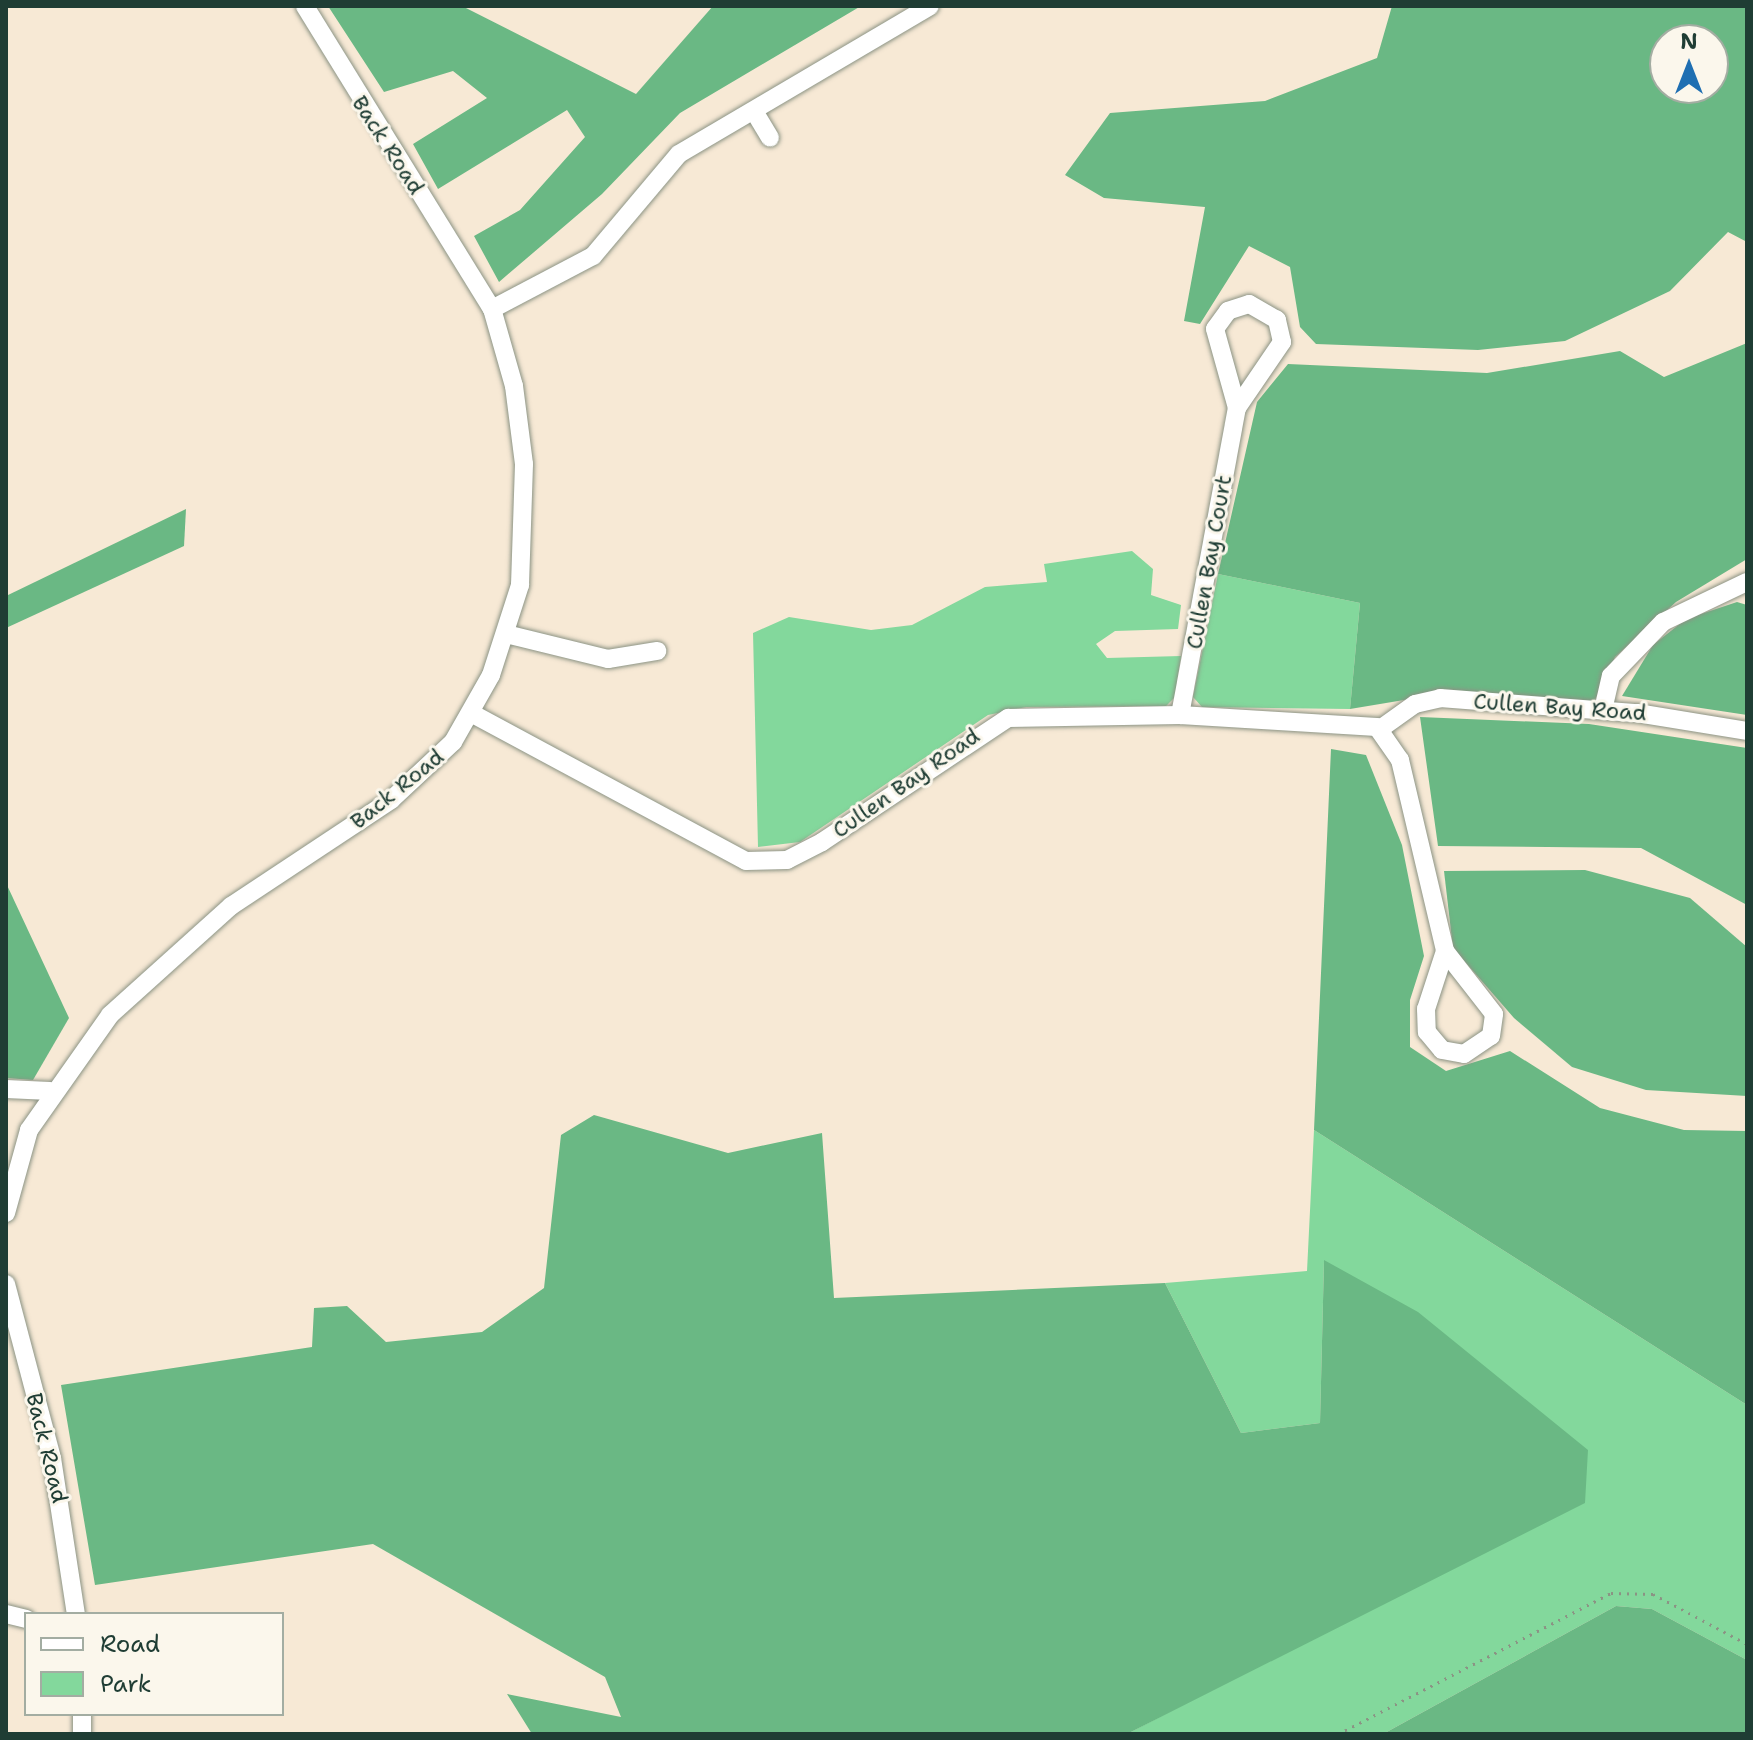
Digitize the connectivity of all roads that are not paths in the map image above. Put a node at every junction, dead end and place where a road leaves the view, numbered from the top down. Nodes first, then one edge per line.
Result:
1 (305, 6) edge
2 (930, 6) edge
3 (754, 111) junction
4 (770, 138) dead end
5 (492, 309) junction
6 (1237, 408) junction
7 (1747, 582) edge
8 (506, 634) junction
9 (657, 651) dead end
10 (1603, 710) junction
11 (471, 713) junction
12 (1180, 715) junction
13 (1380, 729) junction
14 (1747, 731) edge
15 (1445, 951) junction
16 (6, 1089) edge
17 (50, 1091) junction
18 (6, 1213) edge
19 (6, 1284) edge
20 (76, 1612) edge

1 - 5 street, Back Road
2 - 3 street
3 - 4 street
3 - 5 street
5 - 8 street, Back Road
6 - 6 street, Cullen Bay Court
6 - 12 street, Cullen Bay Court
7 - 10 street
8 - 9 street
8 - 11 street, Back Road
10 - 13 street, Cullen Bay Road
10 - 14 street, Cullen Bay Road
11 - 12 street, Cullen Bay Road
11 - 17 street, Back Road
12 - 13 street, Cullen Bay Road
13 - 15 street
15 - 15 street
16 - 17 street
17 - 18 street, Back Road
19 - 20 street, Back Road

